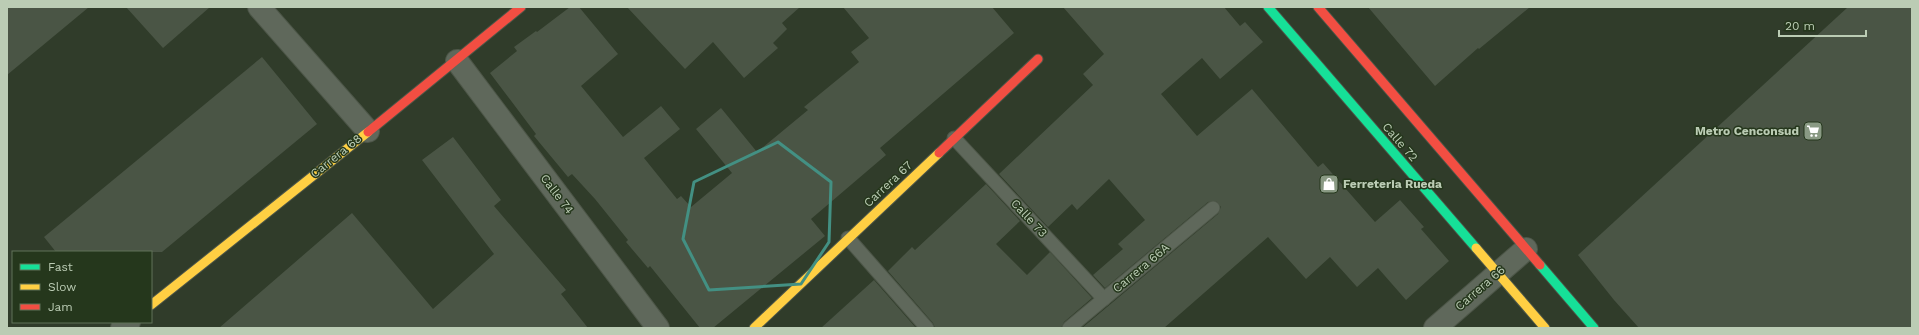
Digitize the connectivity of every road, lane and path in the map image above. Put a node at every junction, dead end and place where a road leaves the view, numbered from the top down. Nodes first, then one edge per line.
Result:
1 (259, 7) edge
2 (521, 7) edge
3 (1268, 7) edge
4 (1324, 9) edge
5 (1038, 59) dead end
6 (457, 61) junction
7 (368, 131) junction
8 (954, 138) junction
9 (1213, 208) dead end
10 (848, 238) junction
11 (1526, 249) junction
12 (1498, 273) junction
13 (1104, 299) junction
14 (152, 304) edge
15 (658, 328) edge
16 (754, 328) edge
17 (927, 328) edge
18 (1069, 328) edge
19 (1435, 328) edge
20 (1545, 328) edge
21 (1594, 328) edge

1 - 7 street
2 - 6 street, Carrera 68
3 - 12 street, Calle 72
4 - 11 street
5 - 8 street, Carrera 67
6 - 7 street, Carrera 68
6 - 15 street, Calle 74
7 - 14 street, Carrera 68
8 - 10 street, Carrera 67
8 - 13 lane, Calle 73
9 - 13 lane, Carrera 66A
10 - 16 street, Carrera 67
10 - 17 lane
11 - 12 street, Carrera 66
11 - 21 street
12 - 19 street, Carrera 66
12 - 20 street, Calle 72
13 - 18 lane, Carrera 66A

